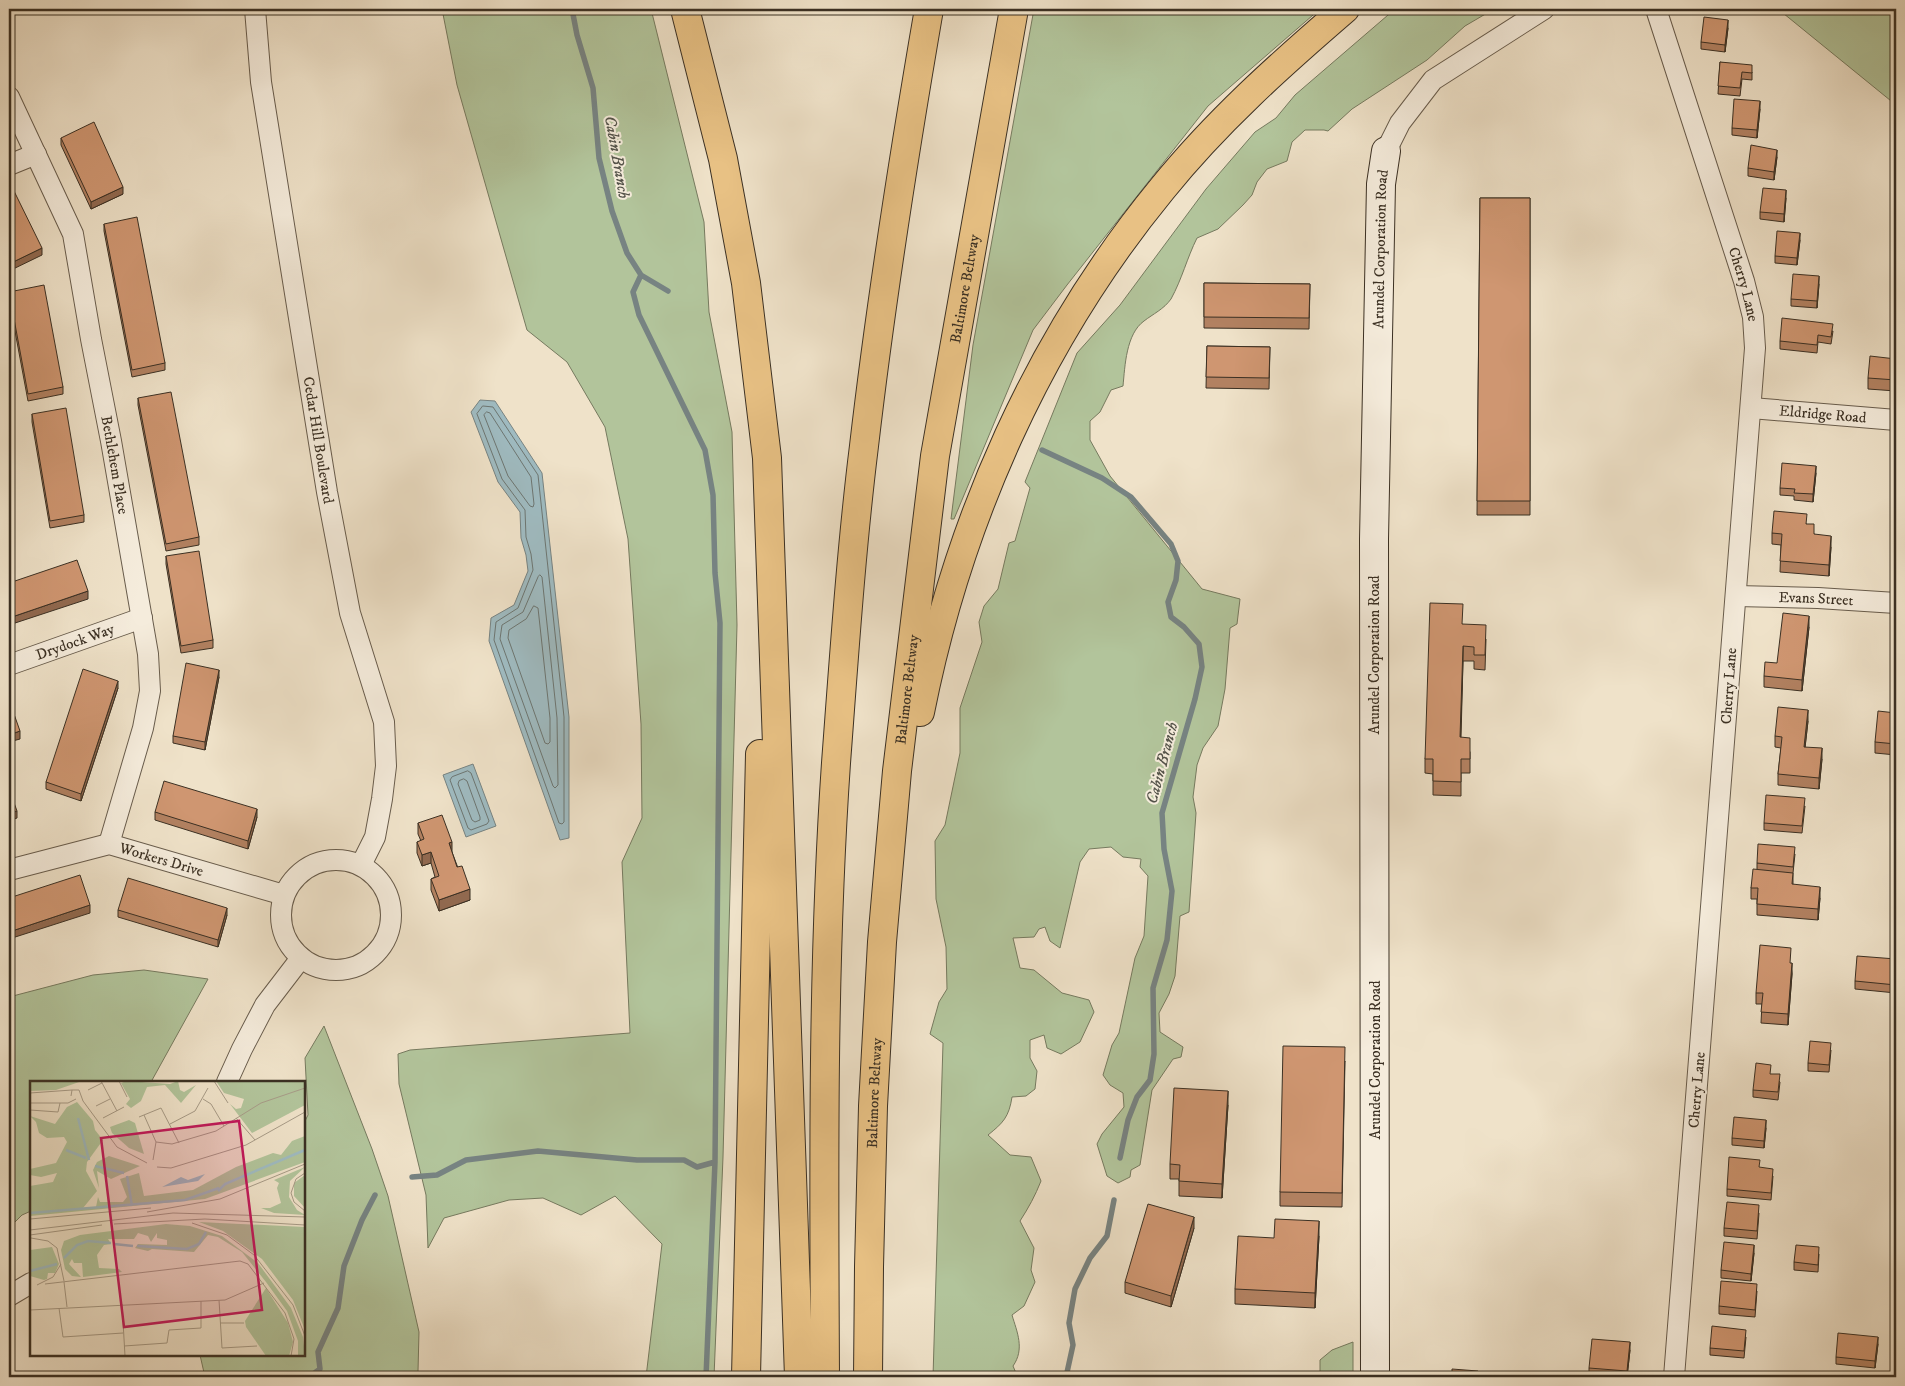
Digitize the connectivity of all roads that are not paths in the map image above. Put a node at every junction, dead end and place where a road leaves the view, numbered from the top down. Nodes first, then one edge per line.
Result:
1 (255, 9) edge
2 (685, 9) edge
3 (929, 9) edge
4 (1014, 9) edge
5 (1345, 9) edge
6 (1544, 9) edge
7 (1656, 9) edge
8 (9, 97) edge
9 (1386, 151) joint
10 (36, 154) junction
11 (9, 165) edge
12 (1752, 408) junction
13 (1896, 420) edge
14 (767, 458) junction
15 (1736, 596) junction
16 (1896, 603) edge
17 (142, 618) junction
18 (9, 665) edge
19 (109, 844) junction
20 (361, 865) junction
21 (9, 870) edge
22 (284, 895) junction
23 (882, 942) junction
24 (301, 958) junction
25 (227, 1081) edge
26 (30, 1284) edge
27 (9, 1296) edge
28 (746, 1377) edge
29 (799, 1377) edge
30 (825, 1377) edge
31 (868, 1377) edge
32 (1375, 1377) edge
33 (1679, 1377) edge

1 - 20 street, Cedar Hill Boulevard
2 - 14 highway
3 - 30 highway
4 - 23 highway, Baltimore Beltway
5 - 23 highway
6 - 9 street, Arundel Corporation Road
7 - 12 street, Cherry Lane
8 - 10 street, Bethlehem Place
9 - 32 street, Arundel Corporation Road
10 - 11 street
10 - 17 street, Bethlehem Place
12 - 13 street, Eldridge Road
12 - 15 street, Cherry Lane
14 - 28 highway
14 - 29 highway
15 - 16 street, Evans Street
15 - 33 street, Cherry Lane
17 - 18 street, Drydock Way
17 - 19 street, Bethlehem Place
19 - 21 street, Workers Drive
19 - 22 street, Workers Drive
20 - 22 street
20 - 24 street
22 - 24 street
23 - 31 highway, Baltimore Beltway
24 - 25 street
26 - 27 street

